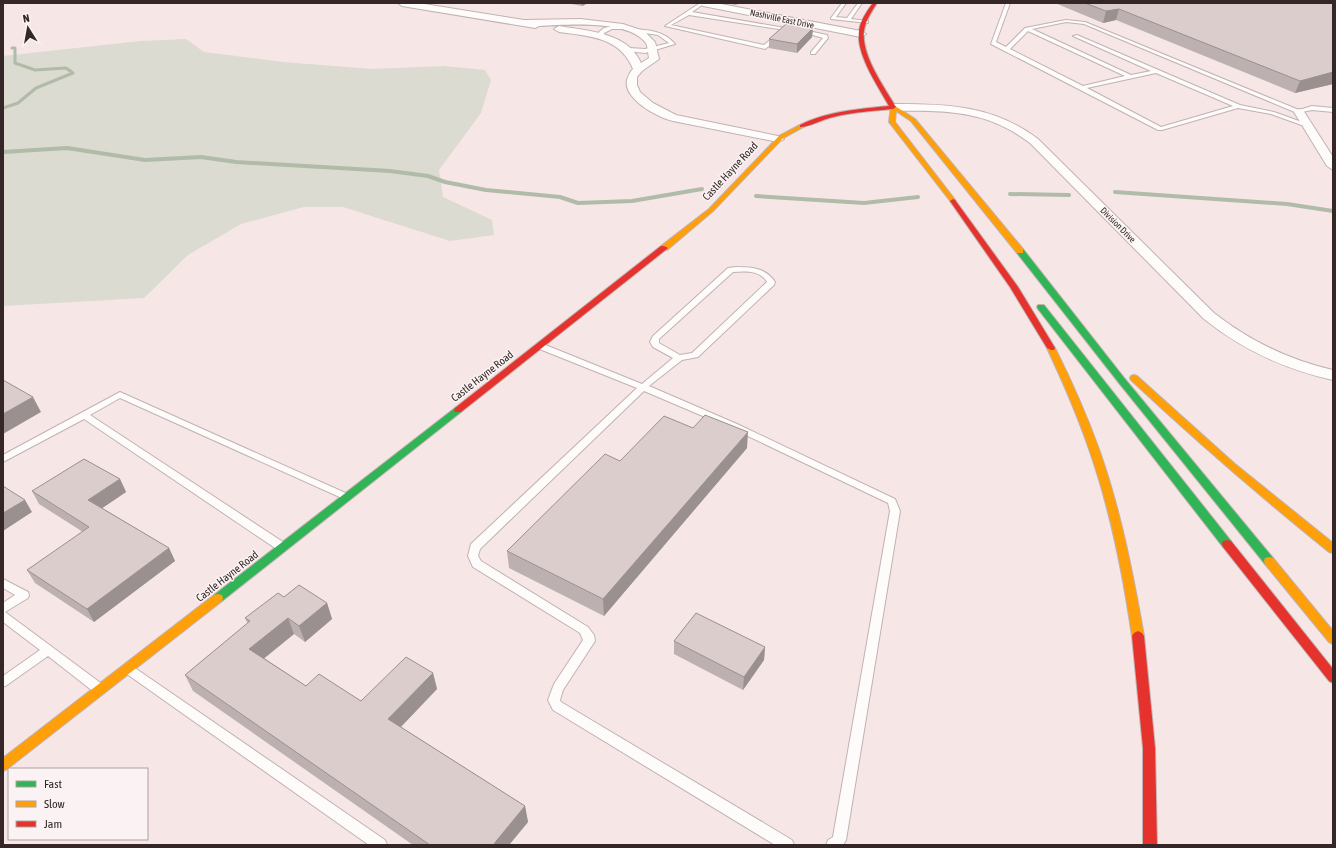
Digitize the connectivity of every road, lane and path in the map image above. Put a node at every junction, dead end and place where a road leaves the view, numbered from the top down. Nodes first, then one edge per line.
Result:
1 (402, 3) edge
2 (703, 3) edge
3 (844, 3) edge
4 (860, 3) edge
5 (875, 3) edge
6 (1008, 3) edge
7 (688, 12) junction
8 (848, 20) junction
9 (866, 22) junction
10 (525, 23) junction
11 (811, 26) junction
12 (794, 28) junction
13 (630, 29) junction
14 (786, 29) junction
15 (1028, 29) junction
16 (861, 34) junction
17 (1075, 36) dead end
18 (602, 37) junction
19 (653, 49) junction
20 (1007, 49) junction
21 (629, 50) junction
22 (813, 53) dead end
23 (638, 69) junction
24 (1156, 71) junction
25 (1131, 77) junction
26 (1082, 88) junction
27 (1333, 105) edge
28 (1238, 106) junction
29 (893, 107) junction
30 (1319, 108) junction
31 (1333, 110) edge
32 (1299, 112) junction
33 (1307, 125) junction
34 (778, 139) junction
35 (1333, 166) edge
36 (977, 231) junction
37 (1039, 274) junction
38 (1026, 289) dead end
39 (1036, 301) dead end
40 (540, 346) junction
41 (679, 358) junction
42 (1117, 358) dead end
43 (1127, 370) dead end
44 (1333, 375) edge
45 (643, 387) junction
46 (84, 414) junction
47 (3, 459) edge
48 (347, 497) junction
49 (282, 547) junction
50 (1333, 549) edge
51 (3, 583) edge
52 (3, 609) edge
53 (3, 616) edge
54 (1333, 639) edge
55 (48, 650) junction
56 (127, 668) junction
57 (1333, 678) edge
58 (3, 682) edge
59 (100, 690) junction
60 (3, 765) edge
61 (380, 845) edge
62 (787, 845) edge
63 (833, 845) edge
64 (1150, 845) edge

1 - 10 street
2 - 7 lane
2 - 11 street, Nashville East Drive
3 - 8 lane
4 - 8 lane
5 - 9 main road
6 - 20 lane
7 - 14 lane
7 - 14 lane
8 - 9 lane
9 - 16 main road
10 - 13 street
10 - 18 street
11 - 12 lane
11 - 16 street, Nashville East Drive
12 - 14 lane
12 - 22 lane
13 - 18 lane
13 - 19 street
13 - 19 lane
15 - 20 lane
15 - 25 lane
15 - 32 lane
16 - 29 main road
17 - 24 lane
18 - 21 street
19 - 21 lane
19 - 23 street
20 - 26 lane
21 - 23 street
23 - 34 street
24 - 25 lane
24 - 28 lane
25 - 26 lane
26 - 28 lane
27 - 30 lane
28 - 33 lane
29 - 34 main road, Castle Hayne Road
29 - 36 main road
29 - 37 main road
29 - 44 street, Division Drive
30 - 31 lane
30 - 32 lane
32 - 33 street
33 - 35 street
34 - 40 main road, Castle Hayne Road
36 - 38 main road
36 - 64 main road
37 - 42 main road
37 - 54 main road
39 - 57 main road
40 - 45 lane
40 - 48 main road, Castle Hayne Road
41 - 41 lane
41 - 45 lane
43 - 50 main road
45 - 62 lane
45 - 63 lane
46 - 47 lane
46 - 48 lane
46 - 49 lane
48 - 49 main road, Castle Hayne Road
49 - 56 main road, Castle Hayne Road
51 - 52 lane
53 - 55 lane
55 - 58 lane
55 - 59 lane
56 - 59 main road, Castle Hayne Road
56 - 61 lane
59 - 60 main road, Castle Hayne Road

